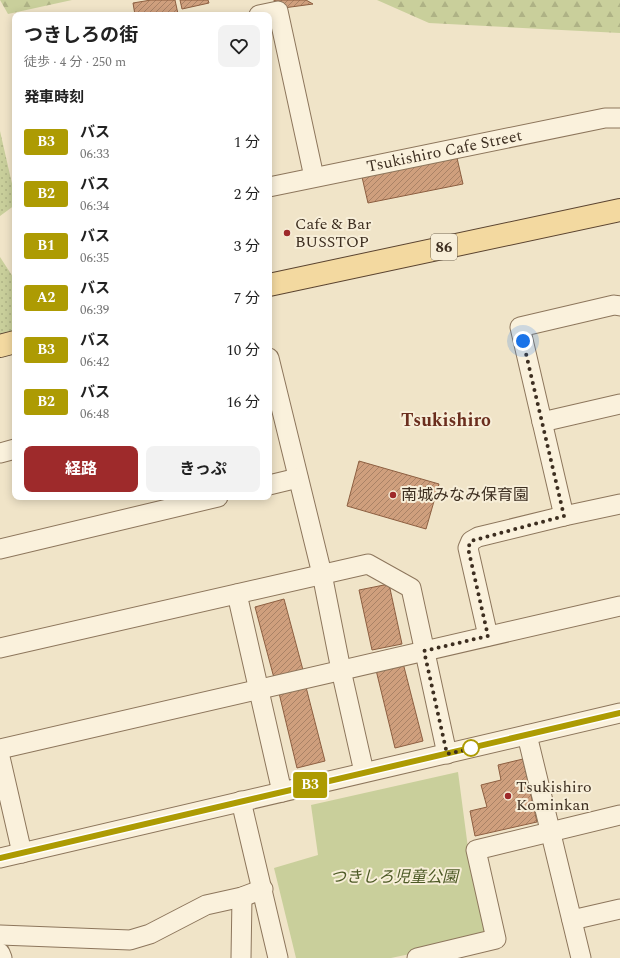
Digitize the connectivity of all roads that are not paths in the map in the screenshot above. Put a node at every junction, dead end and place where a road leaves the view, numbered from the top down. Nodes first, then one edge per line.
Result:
1 (272, 12) edge
2 (620, 118) edge
3 (314, 177) junction
4 (272, 186) edge
5 (620, 210) edge
6 (272, 284) edge
7 (620, 306) edge
8 (12, 343) edge
9 (0, 346) edge
10 (273, 388) edge
11 (620, 404) edge
12 (542, 422) junction
13 (12, 450) edge
14 (0, 453) edge
15 (298, 478) junction
16 (272, 484) edge
17 (205, 500) edge
18 (620, 504) edge
19 (564, 516) junction
20 (0, 549) edge
21 (322, 574) junction
22 (237, 594) junction
23 (620, 606) edge
24 (488, 636) junction
25 (0, 648) edge
26 (424, 651) junction
27 (341, 670) junction
28 (259, 689) junction
29 (620, 713) edge
30 (527, 735) junction
31 (0, 749) edge
32 (447, 754) junction
33 (0, 757) edge
34 (364, 772) junction
35 (282, 792) junction
36 (241, 801) junction
37 (620, 815) edge
38 (552, 832) junction
39 (22, 853) junction
40 (0, 858) edge
41 (263, 889) junction
42 (242, 897) junction
43 (620, 909) edge
44 (572, 920) junction
45 (0, 935) edge
46 (0, 953) edge
47 (2, 958) edge
48 (241, 958) edge
49 (278, 958) edge
50 (417, 958) edge
51 (581, 958) edge

1 - 3 street
2 - 3 street, Tsukishiro Cafe Street
3 - 4 street, Tsukishiro Cafe Street
5 - 6 main road, 86
7 - 12 street
8 - 9 main road
10 - 15 street
11 - 12 street
12 - 19 street
13 - 14 street
15 - 16 street
15 - 21 street
17 - 20 street
18 - 19 street
19 - 24 street
21 - 22 street
21 - 26 street
21 - 27 street
22 - 25 street
22 - 28 street
23 - 24 street
24 - 26 street
26 - 27 street
26 - 32 street
27 - 28 street
27 - 34 street
28 - 31 street
28 - 35 street
29 - 30 street
30 - 32 street
30 - 38 street
32 - 34 street
33 - 39 street
34 - 35 street
35 - 36 street
36 - 39 street
36 - 41 street
37 - 38 street
38 - 44 street
38 - 50 street
39 - 40 street
41 - 42 street
41 - 49 street
42 - 45 street
42 - 48 street
43 - 44 street
44 - 51 street
46 - 47 street

